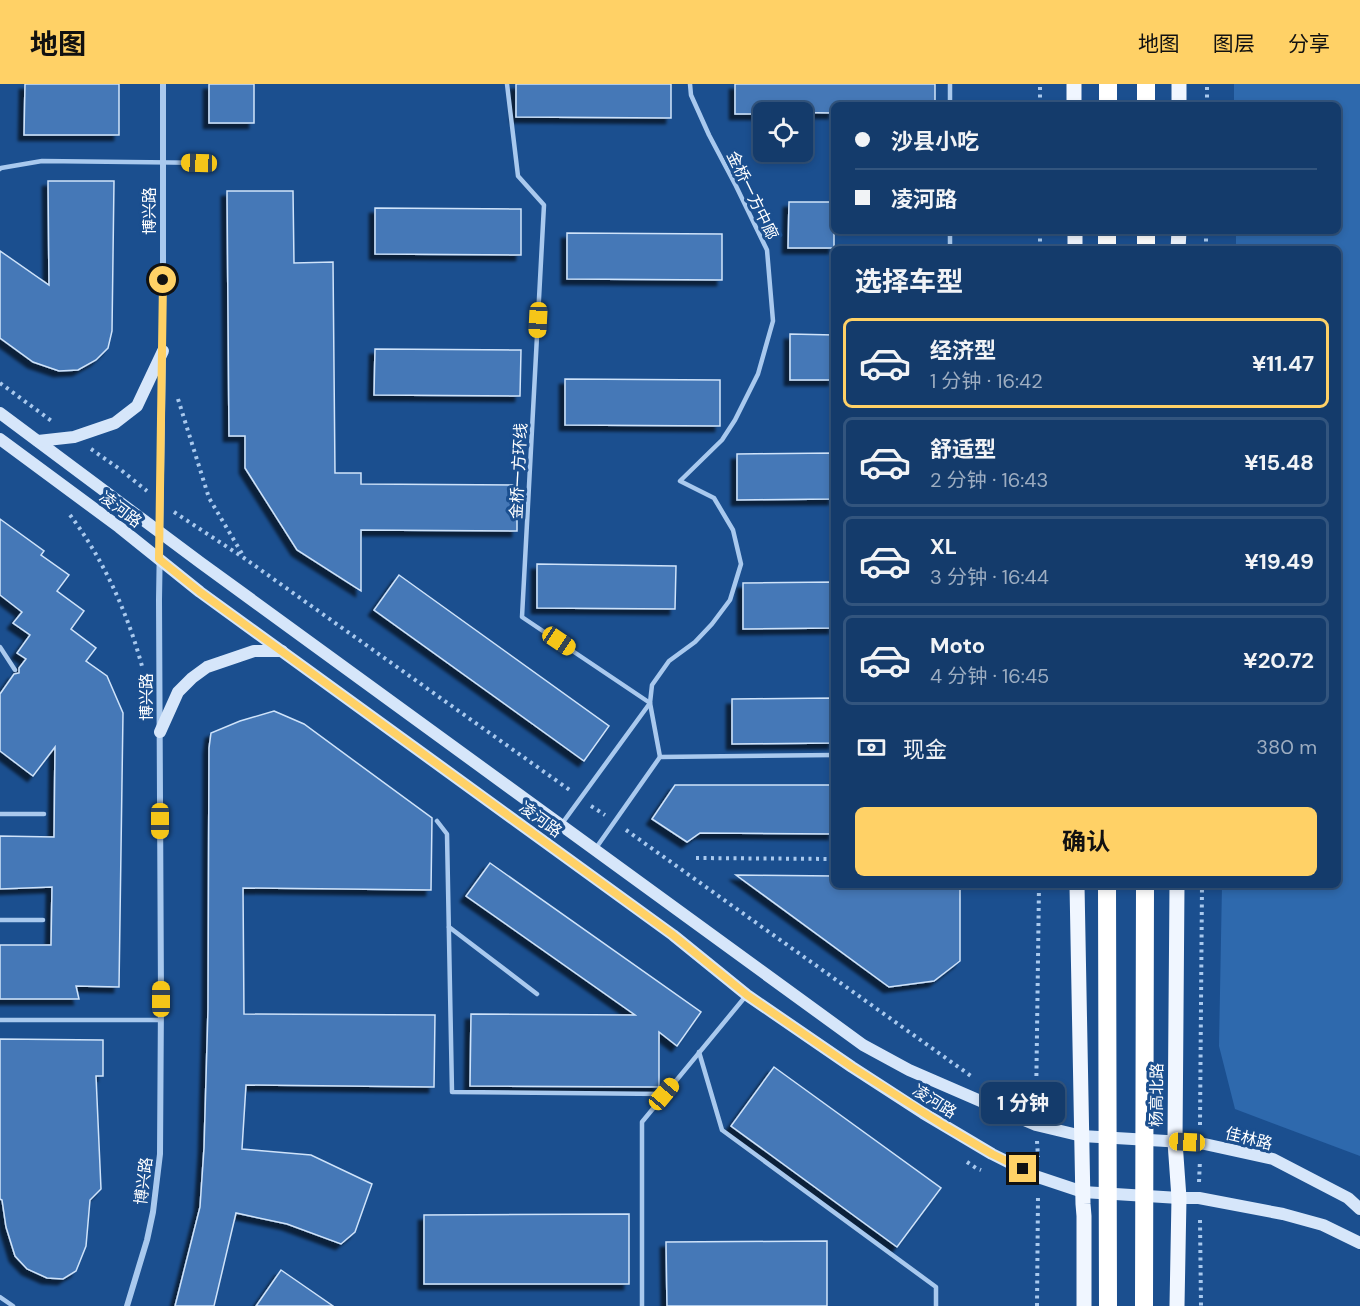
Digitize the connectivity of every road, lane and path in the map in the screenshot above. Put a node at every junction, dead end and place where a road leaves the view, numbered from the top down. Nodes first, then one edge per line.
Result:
1 (163, 84) edge
2 (507, 84) edge
3 (690, 84) edge
4 (950, 84) edge
5 (1041, 84) edge
6 (1074, 84) edge
7 (1108, 84) edge
8 (1146, 84) edge
9 (1179, 84) edge
10 (1207, 84) edge
11 (950, 102) edge
12 (1040, 102) edge
13 (1074, 102) edge
14 (1108, 102) edge
15 (1146, 102) edge
16 (1179, 102) edge
17 (1207, 102) edge
18 (163, 161) junction
19 (215, 163) dead end
20 (0, 169) edge
21 (163, 351) junction
22 (0, 383) edge
23 (177, 396) dead end
24 (0, 413) edge
25 (74, 437) junction
26 (0, 439) edge
27 (38, 441) junction
28 (70, 514) dead end
29 (159, 531) junction
30 (244, 558) dead end
31 (159, 559) junction
32 (0, 647) edge
33 (282, 651) junction
34 (15, 670) dead end
35 (145, 677) dead end
36 (650, 703) junction
37 (160, 732) junction
38 (831, 755) edge
39 (660, 757) junction
40 (0, 814) edge
41 (44, 814) dead end
42 (436, 821) dead end
43 (561, 826) junction
44 (594, 849) junction
45 (696, 858) dead end
46 (831, 859) edge
47 (1039, 888) edge
48 (1077, 888) edge
49 (1107, 888) edge
50 (1144, 888) edge
51 (1177, 888) edge
52 (1202, 888) edge
53 (0, 920) edge
54 (43, 920) dead end
55 (449, 927) junction
56 (537, 994) dead end
57 (747, 995) junction
58 (0, 1020) edge
59 (161, 1020) junction
60 (699, 1052) junction
61 (664, 1094) junction
62 (1036, 1125) junction
63 (1082, 1136) junction
64 (1175, 1142) junction
65 (1200, 1143) junction
66 (1038, 1177) junction
67 (1083, 1192) junction
68 (1179, 1198) junction
69 (1199, 1198) junction
70 (1360, 1209) edge
71 (1360, 1243) edge
72 (0, 1297) edge
73 (129, 1305) edge
74 (13, 1306) edge
75 (642, 1306) edge
76 (936, 1306) edge
77 (1037, 1306) edge
78 (1084, 1306) edge
79 (1108, 1306) edge
80 (1144, 1306) edge
81 (1177, 1306) edge
82 (1201, 1306) edge

1 - 18 street, 博兴路
2 - 36 lane, 金桥一方环线
3 - 36 lane, 金桥一方中廊
4 - 11 lane
5 - 12 path
6 - 13 main road
7 - 14 highway
8 - 15 highway
9 - 16 main road
10 - 17 path
18 - 19 lane
18 - 20 lane
18 - 21 street, 博兴路
21 - 25 street
21 - 29 street, 博兴路
22 - 25 path
23 - 30 path
24 - 27 street, 凌河路
25 - 27 street
26 - 31 street, 凌河路
27 - 29 street, 凌河路
28 - 35 path
29 - 31 street, 博兴路
29 - 43 street, 凌河路
31 - 33 street, 凌河路
31 - 37 street, 博兴路
32 - 34 lane
33 - 37 street
33 - 57 street, 凌河路
36 - 39 lane
36 - 43 lane
37 - 59 street, 博兴路
38 - 39 lane
39 - 44 lane
40 - 41 lane
42 - 55 lane
43 - 44 street, 凌河路
44 - 62 street, 凌河路
45 - 46 path
47 - 62 path
48 - 63 main road
49 - 79 highway, bridge
50 - 80 highway, 杨高北路, bridge
51 - 64 main road, 杨高北路
52 - 65 path
53 - 54 lane
55 - 56 lane
55 - 61 lane
57 - 60 lane
57 - 66 street, 凌河路
58 - 59 lane
59 - 73 street, 博兴路
60 - 61 lane
60 - 76 lane
61 - 75 lane
62 - 63 street, 凌河路
62 - 66 path
63 - 64 street, 佳林路
63 - 67 main road
64 - 65 street, 佳林路
64 - 68 main road, 杨高北路
65 - 69 path
65 - 70 street, 佳林路
66 - 67 street, 凌河路
66 - 77 path
67 - 68 street
67 - 78 main road
68 - 69 street
68 - 81 main road, 杨高北路
69 - 71 street
69 - 82 path
72 - 74 lane

